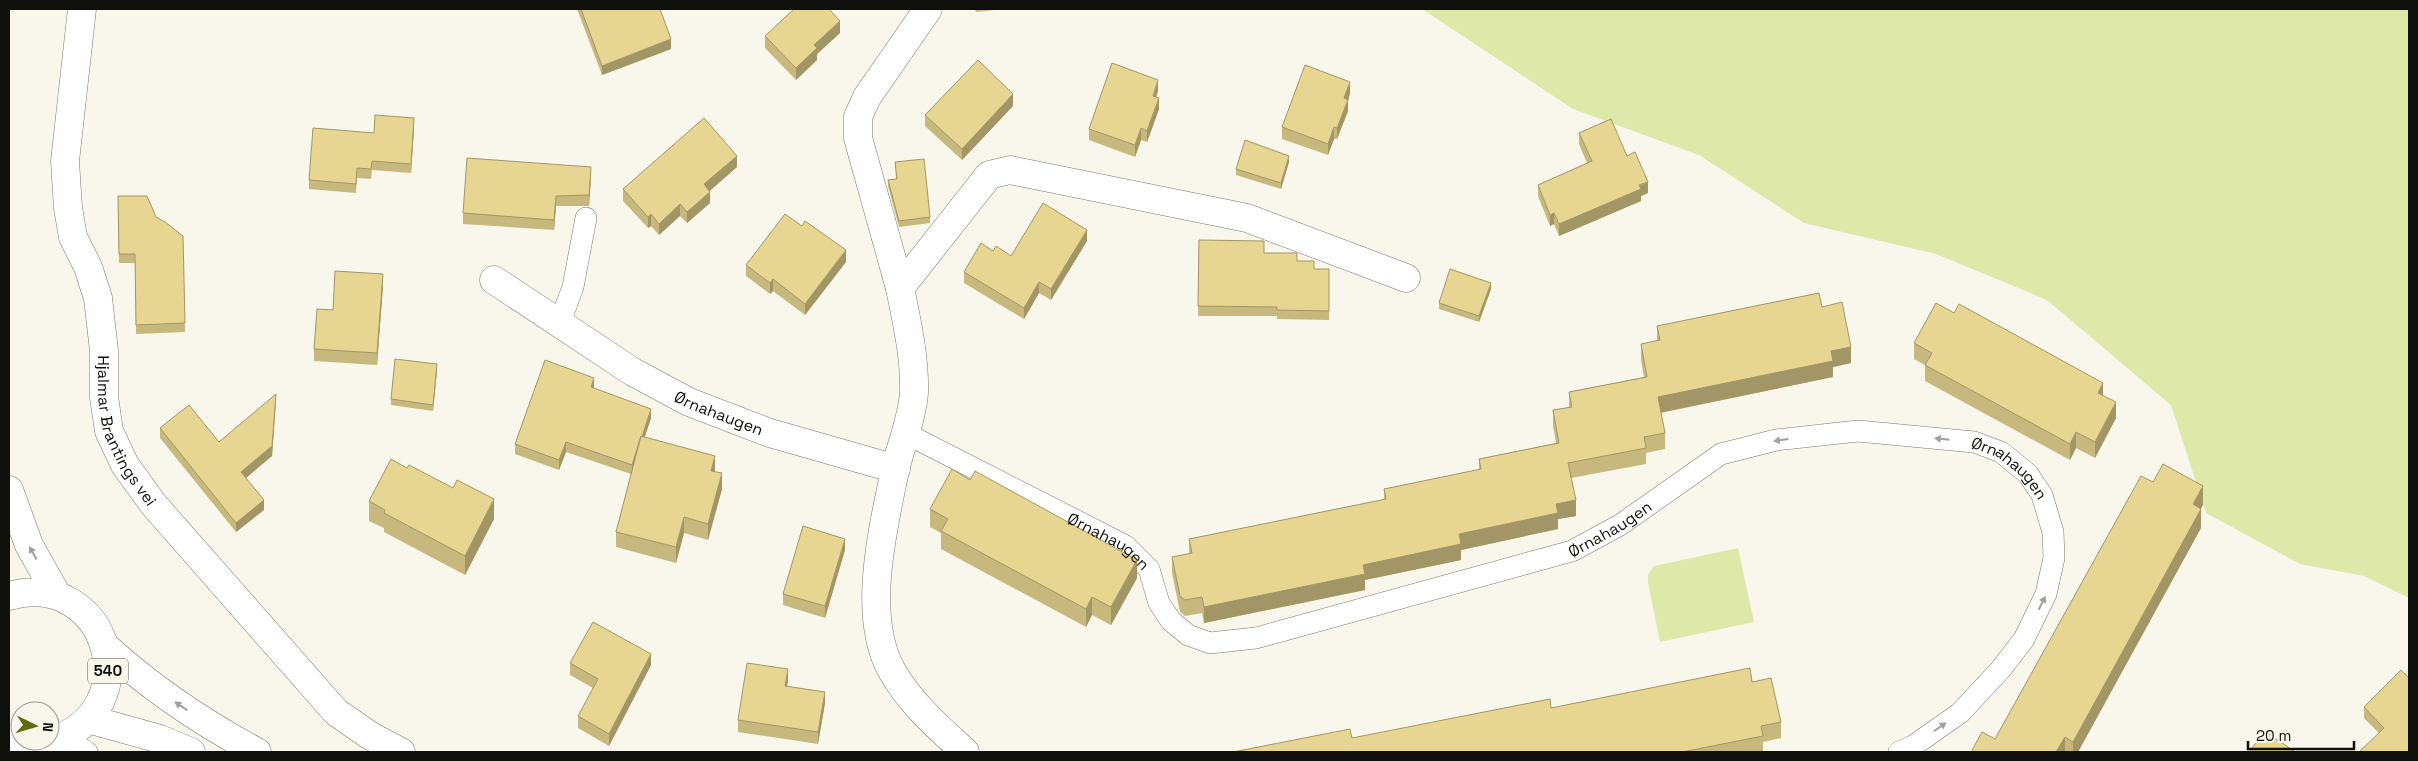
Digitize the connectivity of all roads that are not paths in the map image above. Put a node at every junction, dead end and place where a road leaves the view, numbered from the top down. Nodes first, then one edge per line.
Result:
1 (82, 9) edge
2 (928, 9) edge
3 (586, 218) dead end
4 (1406, 278) dead end
5 (494, 280) dead end
6 (900, 288) junction
7 (560, 322) junction
8 (905, 433) junction
9 (896, 469) junction
10 (9, 490) edge
11 (57, 595) junction
12 (9, 596) edge
13 (106, 647) junction
14 (88, 720) junction
15 (60, 736) edge
16 (60, 742) edge
17 (87, 752) edge
18 (191, 752) edge
19 (257, 752) edge
20 (401, 752) edge
21 (965, 752) edge
22 (1899, 752) edge

1 - 20 street, Hjalmar Brantings vei
2 - 6 street
3 - 7 lane
4 - 6 street
5 - 7 street, Ørnahaugen
6 - 8 street
7 - 9 street, Ørnahaugen
8 - 9 street
22 -> 8 lane, Ørnahaugen
9 - 21 street
11 -> 10 street
11 - 12 street, 540
11 - 13 street, 540
13 - 14 street, 540
19 -> 13 street, 540
14 - 15 street, 540
14 - 18 street
16 - 17 lane

